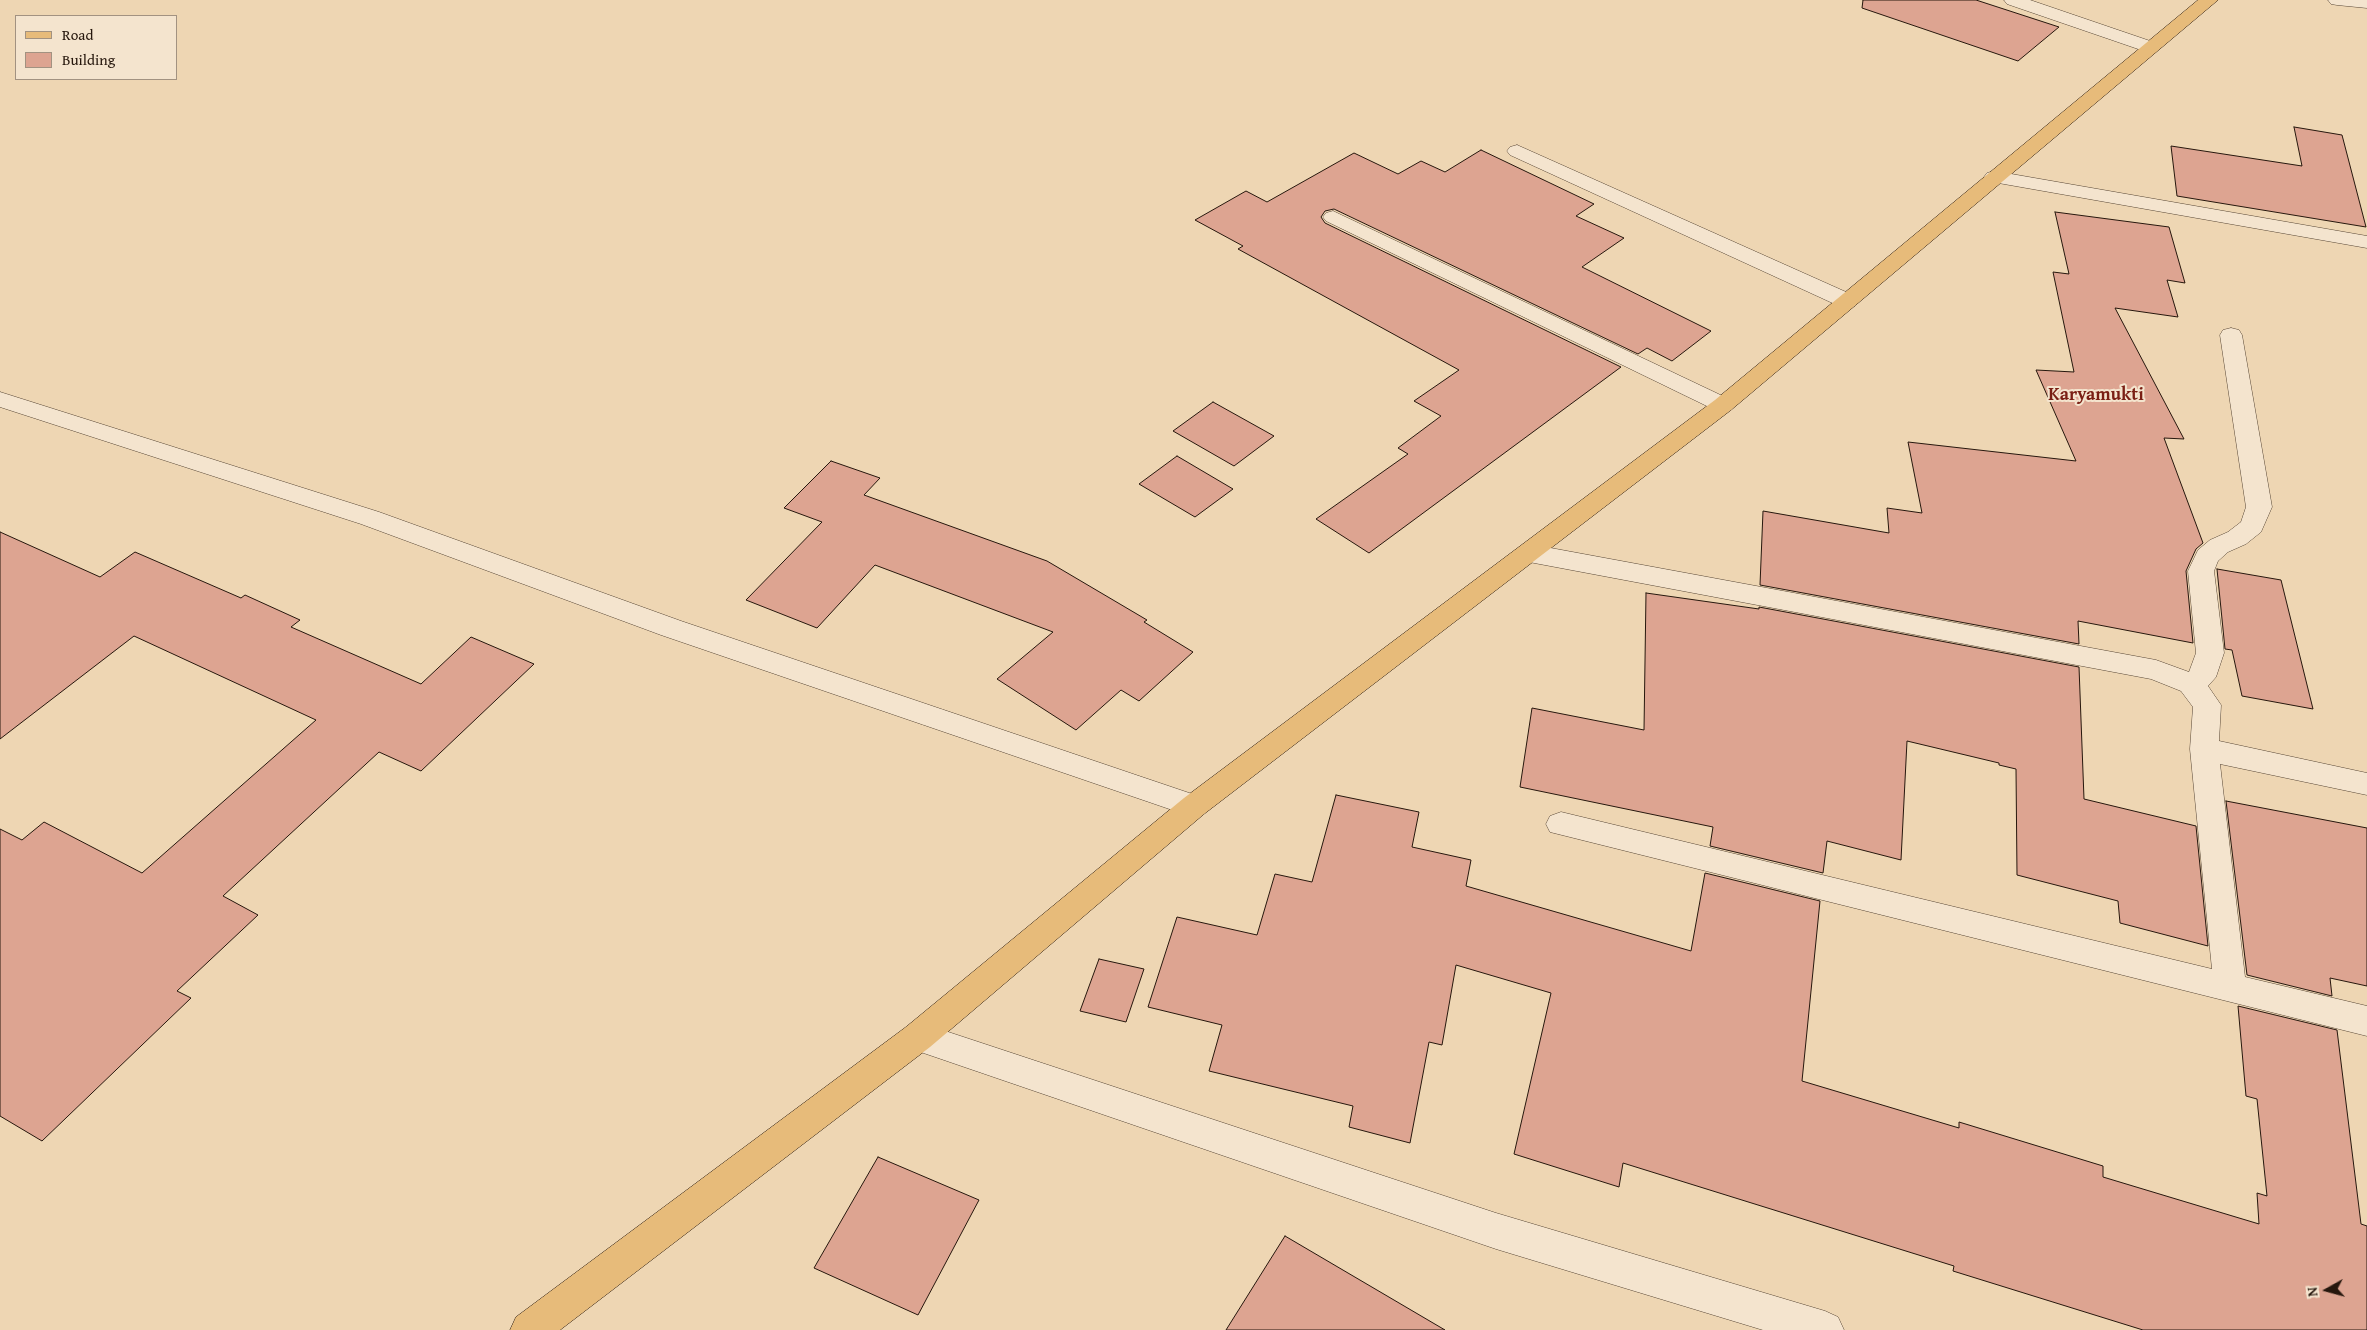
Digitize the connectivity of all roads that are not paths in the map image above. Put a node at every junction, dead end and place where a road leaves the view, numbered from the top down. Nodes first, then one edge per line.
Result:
1 (2013, 0) edge
2 (2209, 0) edge
3 (2338, 0) edge
4 (2367, 3) edge
5 (2150, 47) junction
6 (1517, 151) dead end
7 (1994, 177) junction
8 (1333, 217) dead end
9 (2367, 242) edge
10 (1847, 302) junction
11 (2231, 335) dead end
12 (0, 398) edge
13 (1722, 405) junction
14 (1529, 553) junction
15 (2191, 684) junction
16 (2204, 749) junction
17 (2367, 784) edge
18 (1194, 806) junction
19 (1561, 824) dead end
20 (2230, 987) junction
21 (2367, 1021) edge
22 (918, 1037) junction
23 (530, 1330) edge
24 (1825, 1330) edge

1 - 5 street
2 - 5 main road
3 - 4 street
5 - 7 main road
6 - 10 street
7 - 9 street
7 - 10 main road
8 - 13 street
10 - 13 main road
11 - 15 street
12 - 18 street
13 - 14 main road
14 - 15 street
14 - 18 main road
15 - 16 street
16 - 17 street
16 - 20 street
18 - 22 main road
19 - 20 street
20 - 21 street
22 - 23 main road
22 - 24 street

